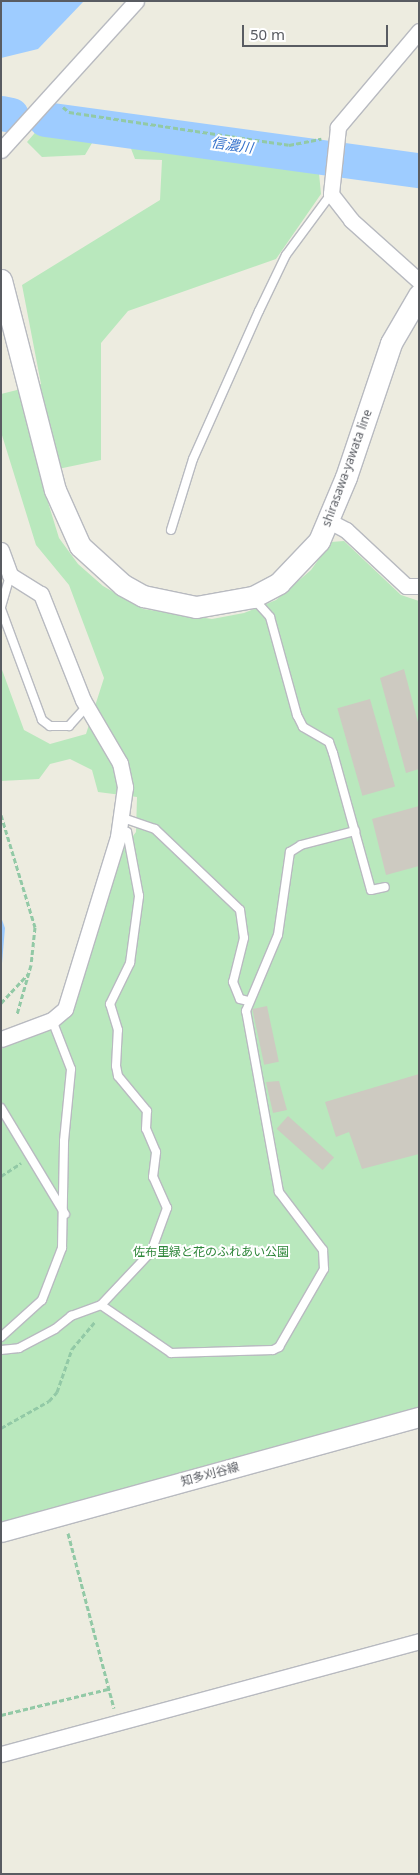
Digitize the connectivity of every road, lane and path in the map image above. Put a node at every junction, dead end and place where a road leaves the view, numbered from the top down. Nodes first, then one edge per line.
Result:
1 (136, 1) edge
2 (419, 31) edge
3 (50, 96) junction
4 (336, 143) junction
5 (1, 150) edge
6 (331, 194) junction
7 (1, 280) edge
8 (419, 281) edge
9 (419, 295) edge
10 (330, 521) junction
11 (171, 530) dead end
12 (1, 550) edge
13 (10, 574) junction
14 (419, 586) edge
15 (254, 597) junction
16 (1, 608) edge
17 (86, 707) junction
18 (1, 815) edge
19 (120, 822) junction
20 (355, 832) junction
21 (386, 887) dead end
22 (29, 974) junction
23 (248, 1000) junction
24 (1, 1003) edge
25 (15, 1017) dead end
26 (52, 1020) junction
27 (1, 1039) edge
28 (1, 1108) edge
29 (29, 1156) junction
30 (1, 1176) edge
31 (65, 1214) junction
32 (104, 1307) junction
33 (1, 1337) edge
34 (1, 1350) edge
35 (419, 1417) edge
36 (1, 1428) edge
37 (64, 1514) junction
38 (1, 1532) edge
39 (419, 1641) edge
40 (108, 1689) junction
41 (1, 1715) edge
42 (118, 1723) junction
43 (1, 1754) edge

1 - 3 street
2 - 4 street
3 - 4 path
3 - 5 street
4 - 6 street
6 - 8 street
6 - 11 lane
7 - 15 main road, shirasawa-yawata line
9 - 10 main road, shirasawa-yawata line
10 - 14 street
10 - 15 main road, shirasawa-yawata line
12 - 13 street
13 - 16 lane
13 - 17 street
15 - 20 lane
16 - 17 lane
17 - 19 street
18 - 22 path
19 - 23 lane
19 - 26 street
19 - 32 lane
20 - 21 lane
20 - 23 lane
22 - 24 path
22 - 25 path
23 - 32 lane
26 - 27 street
26 - 31 lane
28 - 29 lane
29 - 30 path
29 - 31 lane
31 - 33 lane
32 - 34 lane
32 - 36 path
35 - 37 street, 知多刈谷線
37 - 38 street, 知多刈谷線
37 - 40 path
39 - 42 street
40 - 41 path
40 - 42 path
42 - 43 street

